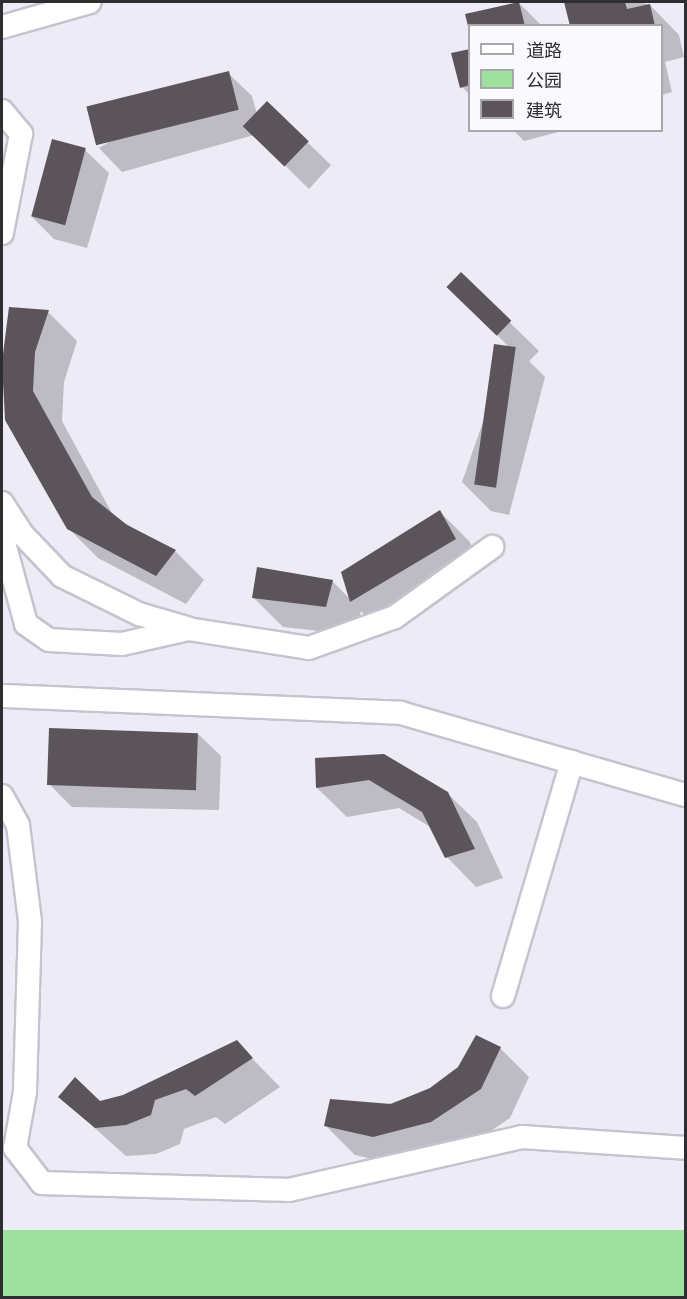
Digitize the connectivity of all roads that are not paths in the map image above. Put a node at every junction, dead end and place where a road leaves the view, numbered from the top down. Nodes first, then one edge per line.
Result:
1 (90, 2) edge
2 (2, 27) edge
3 (2, 111) edge
4 (2, 233) edge
5 (2, 503) edge
6 (2, 537) edge
7 (492, 547) dead end
8 (188, 629) junction
9 (2, 696) edge
10 (572, 762) junction
11 (686, 795) edge
12 (2, 796) edge
13 (503, 996) dead end
14 (686, 1148) edge

1 - 2 street
3 - 4 street
5 - 8 street
6 - 8 street
7 - 8 street
9 - 10 street
10 - 11 street
10 - 13 street
12 - 14 street

